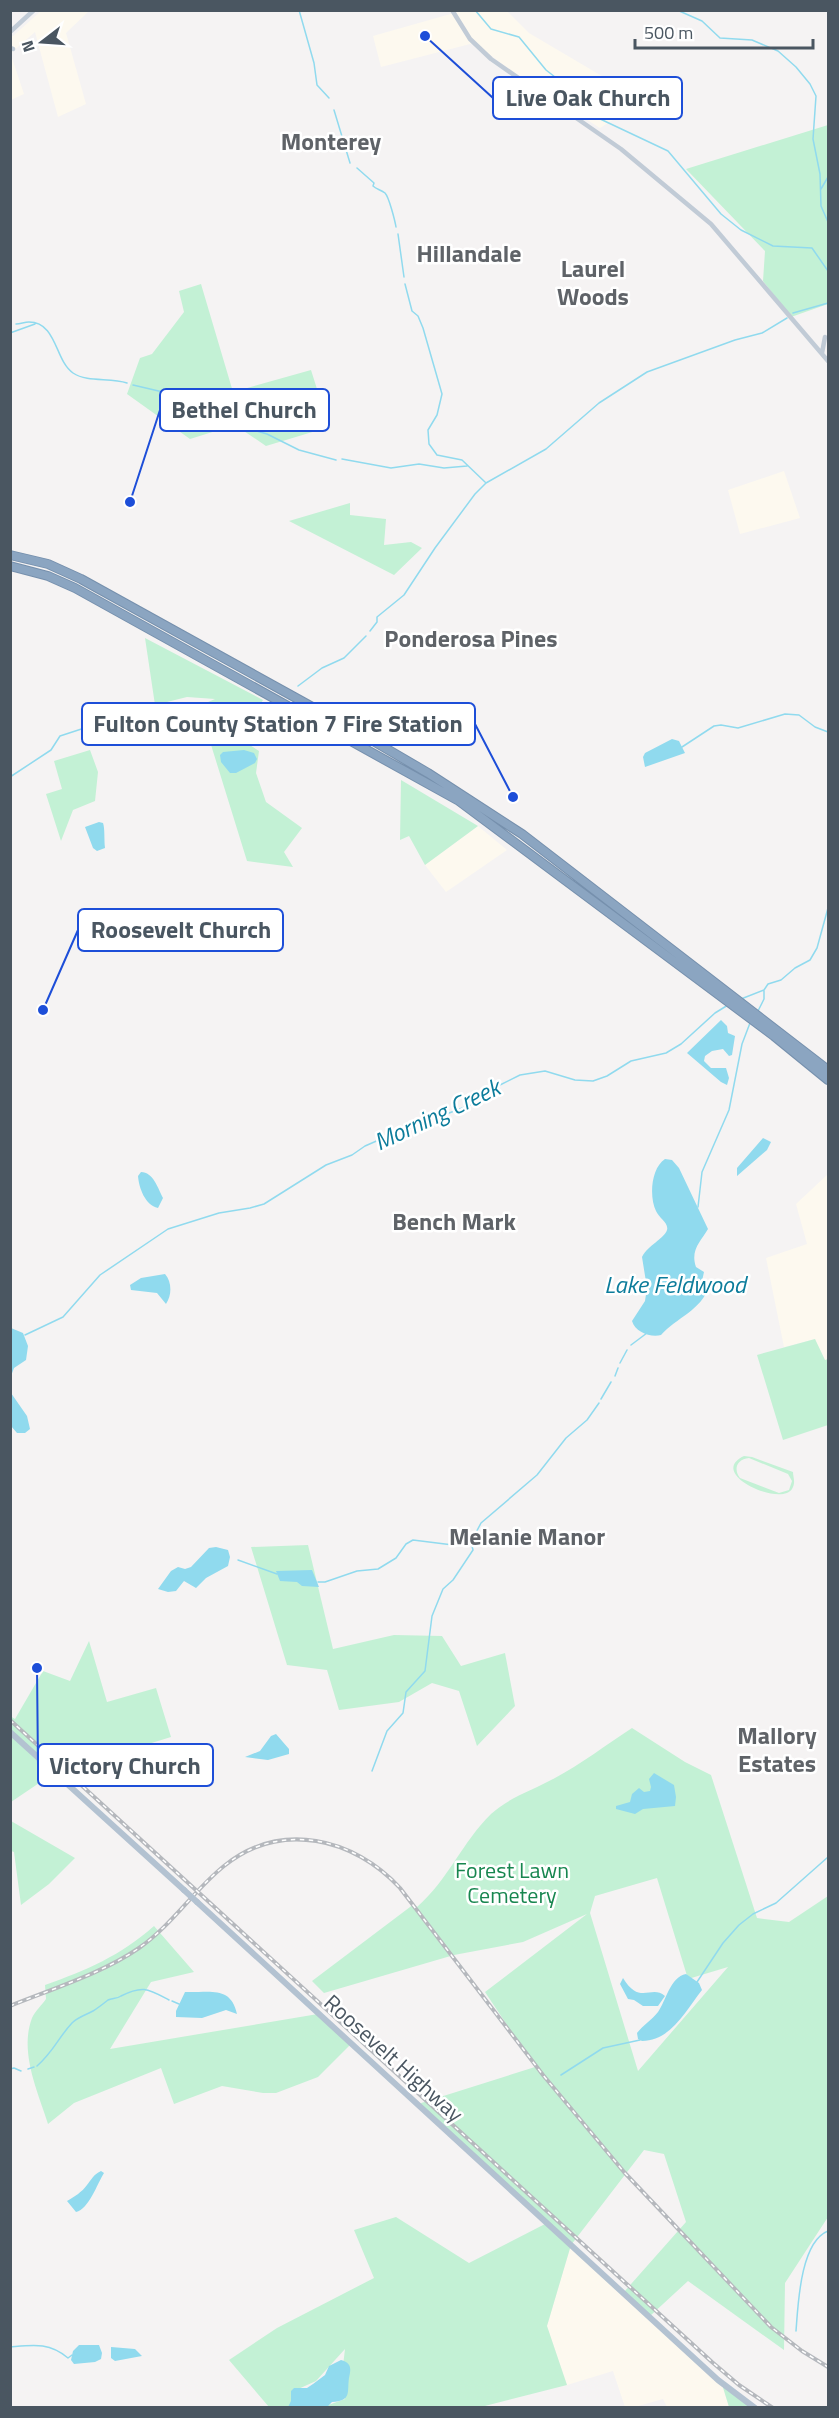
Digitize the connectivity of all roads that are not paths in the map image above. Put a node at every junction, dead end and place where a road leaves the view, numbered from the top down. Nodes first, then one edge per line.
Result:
1 (34, 10) edge
2 (452, 10) edge
3 (10, 32) edge
4 (808, 336) junction
5 (822, 353) junction
6 (828, 361) edge
7 (10, 555) edge
8 (10, 566) edge
9 (826, 1068) edge
10 (828, 1080) edge
11 (10, 1732) edge
12 (755, 2408) edge

1 - 3 main road
2 - 4 main road
4 - 5 main road
4 - 5 main road
5 - 6 main road
7 - 9 highway
8 - 10 highway
11 - 12 main road, Roosevelt Highway, bridge

